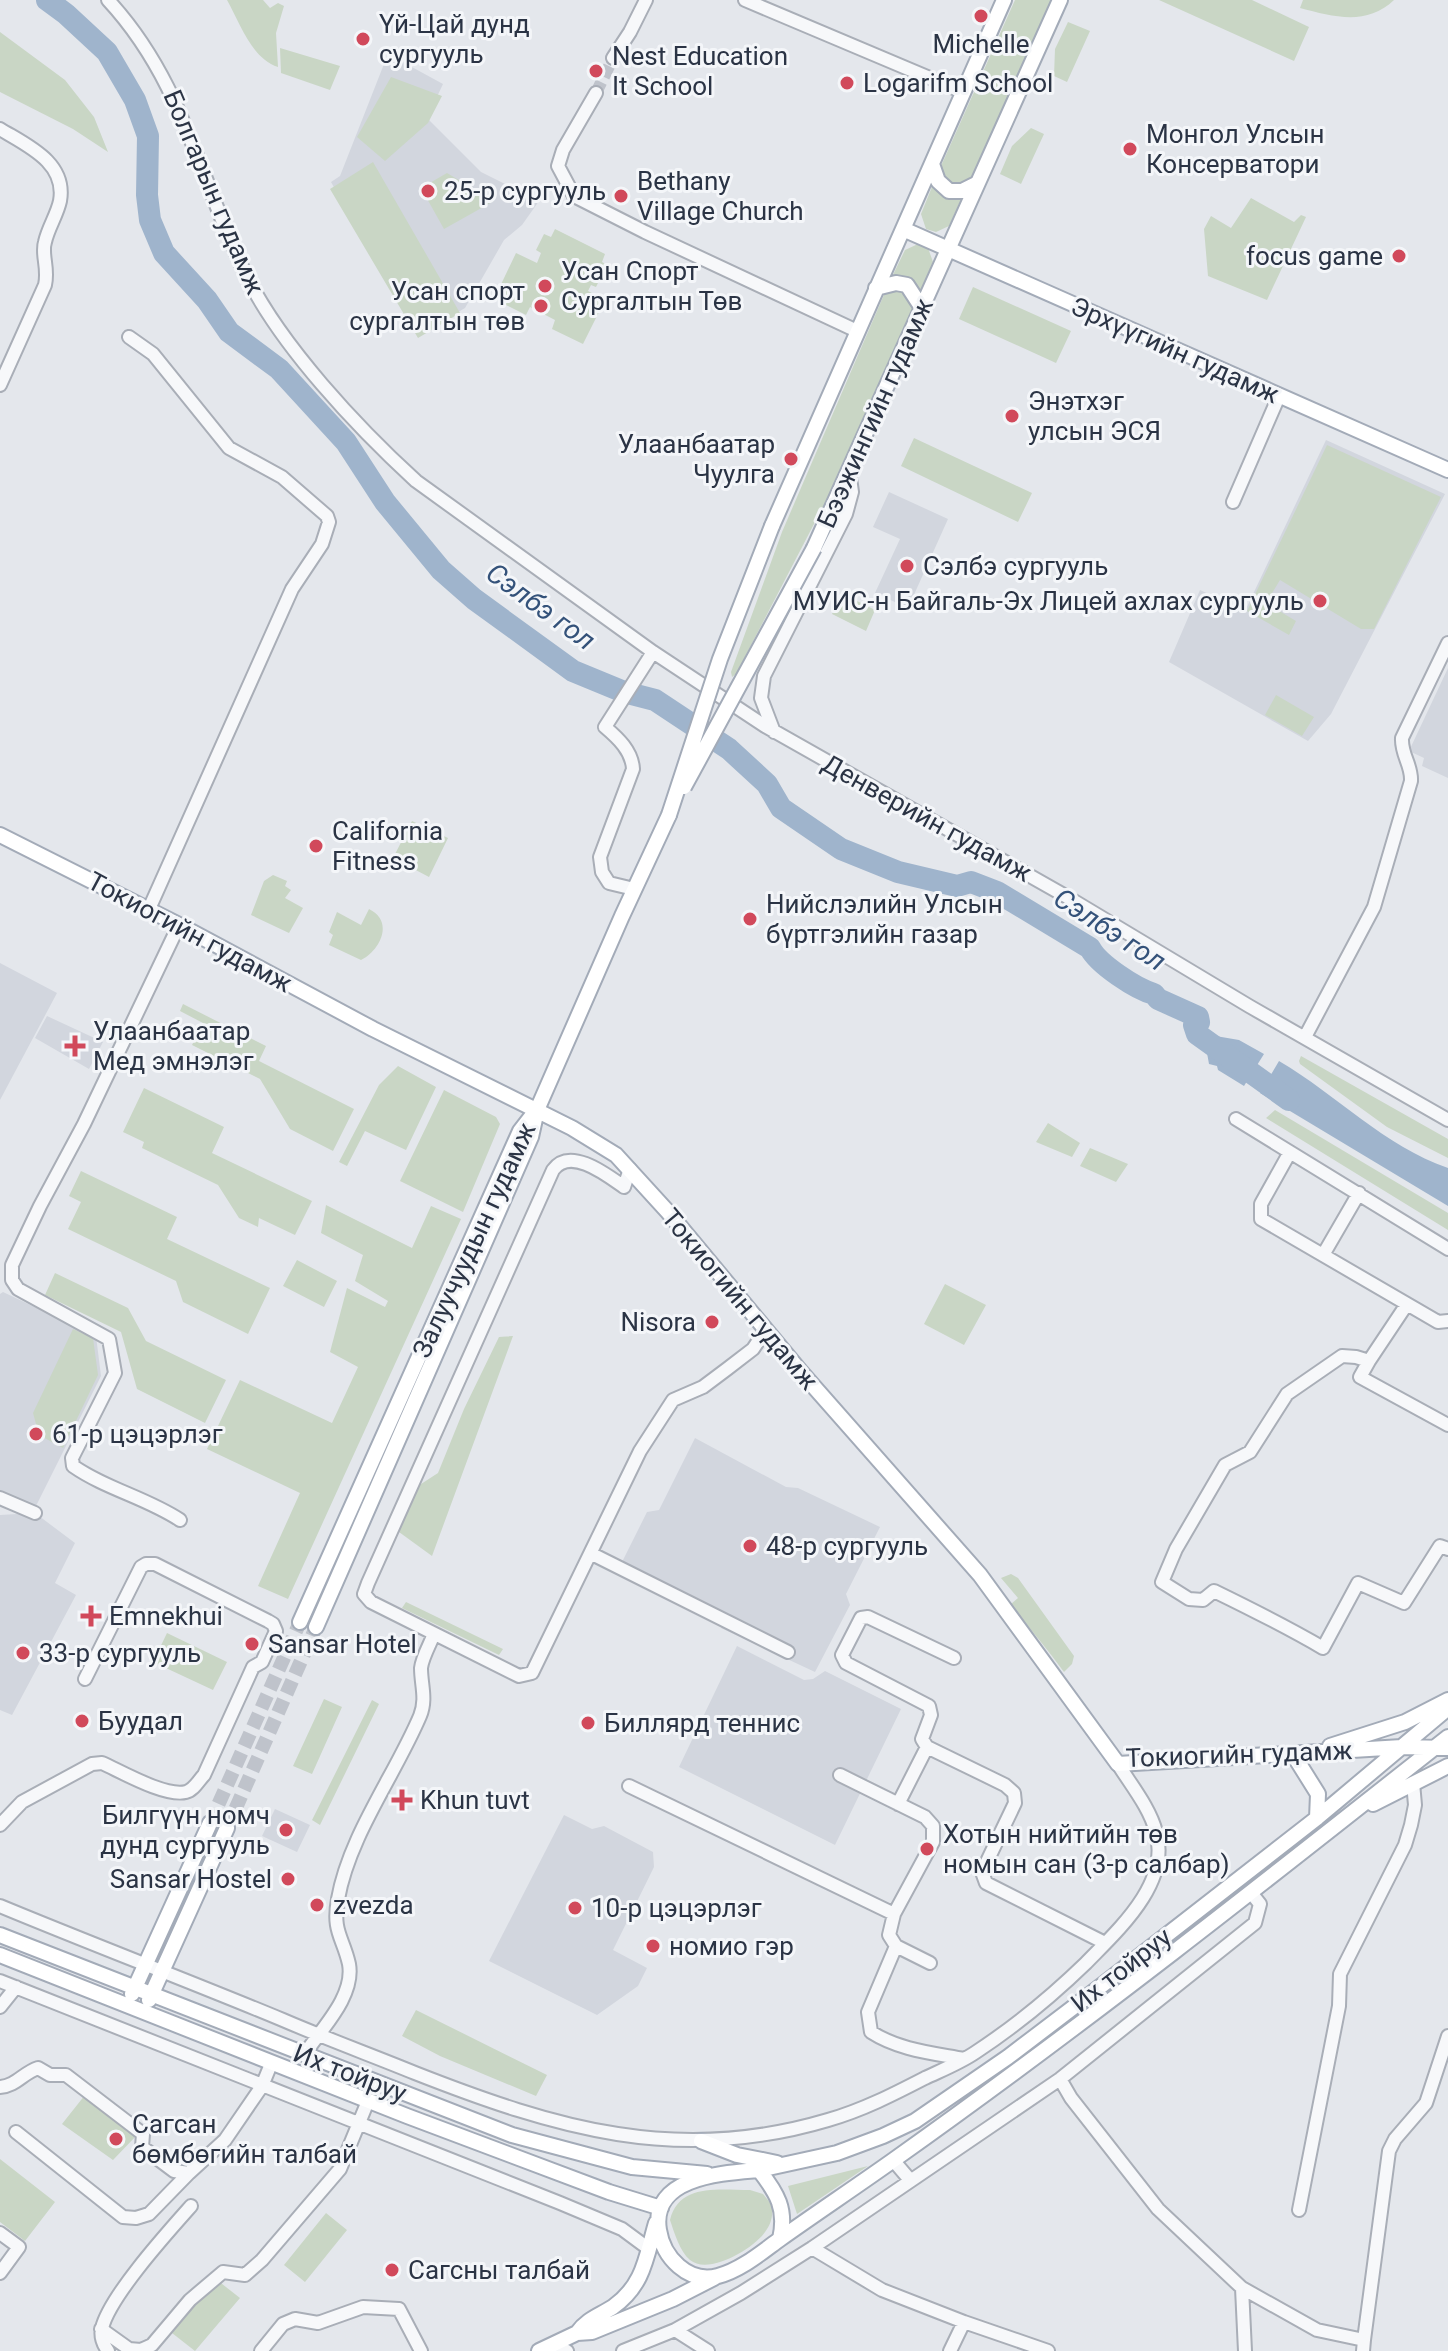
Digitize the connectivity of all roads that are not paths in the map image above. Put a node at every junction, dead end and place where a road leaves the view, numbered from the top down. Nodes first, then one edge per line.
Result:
1 (108, 0) edge
2 (646, 0) edge
3 (745, 0) edge
4 (1004, 0) edge
5 (1060, 0) edge
6 (613, 58) tunnel mouth
7 (963, 92) junction
8 (596, 93) tunnel mouth
9 (0, 129) edge
10 (932, 164) junction
11 (976, 184) junction
12 (903, 229) junction
13 (949, 249) junction
14 (876, 288) junction
15 (922, 308) junction
16 (857, 331) junction
17 (129, 337) dead end
18 (0, 385) edge
19 (1279, 396) junction
20 (1448, 470) edge
21 (849, 471) junction
22 (1233, 502) dead end
23 (1448, 643) edge
24 (650, 658) junction
25 (696, 682) joint
26 (774, 732) junction
27 (669, 815) junction
28 (0, 835) edge
29 (634, 889) junction
30 (149, 909) junction
31 (179, 925) junction
32 (1305, 1037) junction
33 (537, 1110) junction
34 (1236, 1119) dead end
35 (1448, 1120) edge
36 (1290, 1152) junction
37 (630, 1169) junction
38 (1359, 1193) junction
39 (1448, 1249) edge
40 (1323, 1255) junction
41 (1407, 1304) junction
42 (1448, 1321) edge
43 (765, 1331) junction
44 (1369, 1361) junction
45 (1448, 1425) edge
46 (0, 1498) edge
47 (35, 1513) dead end
48 (180, 1520) dead end
49 (1448, 1549) edge
50 (592, 1554) junction
51 (300, 1622) tunnel mouth
52 (316, 1627) tunnel mouth
53 (434, 1634) junction
54 (788, 1652) dead end
55 (954, 1658) dead end
56 (85, 1679) dead end
57 (1448, 1700) edge
58 (1448, 1708) edge
59 (1448, 1737) edge
60 (927, 1747) junction
61 (1402, 1747) junction
62 (1441, 1748) edge
63 (1315, 1752) junction
64 (1293, 1754) junction
65 (1118, 1764) junction
66 (1448, 1766) edge
67 (840, 1775) dead end
68 (1413, 1783) junction
69 (629, 1786) dead end
70 (898, 1804) junction
71 (1317, 1818) junction
72 (1341, 1821) junction
73 (210, 1823) tunnel mouth
74 (0, 1825) edge
75 (227, 1828) tunnel mouth
76 (1252, 1894) junction
77 (0, 1906) edge
78 (894, 1914) junction
79 (0, 1935) edge
80 (1105, 1943) junction
81 (896, 1946) junction
82 (0, 1955) edge
83 (146, 1963) junction
84 (930, 1963) dead end
85 (163, 1970) junction
86 (0, 1981) edge
87 (16, 1987) junction
88 (135, 1987) junction
89 (152, 1993) junction
90 (128, 2005) junction
91 (0, 2007) edge
92 (144, 2012) junction
93 (317, 2034) junction
94 (1448, 2036) edge
95 (304, 2055) junction
96 (964, 2059) junction
97 (271, 2064) junction
98 (1060, 2079) junction
99 (262, 2086) junction
100 (0, 2087) edge
101 (368, 2101) junction
102 (359, 2124) junction
103 (16, 2132) dead end
104 (701, 2141) junction
105 (893, 2160) junction
106 (785, 2165) junction
107 (759, 2170) junction
108 (189, 2173) junction
109 (711, 2175) junction
110 (910, 2180) junction
111 (191, 2206) dead end
112 (1299, 2210) dead end
113 (659, 2212) junction
114 (0, 2233) edge
115 (780, 2239) junction
116 (812, 2248) junction
117 (649, 2249) junction
118 (0, 2273) edge
119 (718, 2276) junction
120 (1242, 2288) junction
121 (964, 2322) junction
122 (101, 2329) junction
123 (675, 2330) junction
124 (577, 2333) junction
125 (1363, 2345) edge
126 (546, 2348) edge
127 (108, 2351) edge
128 (261, 2351) edge
129 (421, 2351) edge
130 (567, 2351) edge
131 (623, 2351) edge
132 (708, 2351) edge
133 (950, 2351) edge
134 (1048, 2351) edge
135 (1245, 2351) edge

1 - 24 street, Болгарын гудамж
2 - 6 street
3 - 7 street
4 - 7 main road, Бээжингийн гудамж
5 - 11 main road, Бээжингийн гудамж
7 - 10 main road, Бээжингийн гудамж
8 - 16 street
9 - 18 street
10 - 11 main road
10 - 12 main road, Бээжингийн гудамж
11 - 13 main road, Бээжингийн гудамж
12 - 13 main road, Эрхүүгийн гудамж
12 - 14 main road, Бээжингийн гудамж
13 - 15 main road, Бээжингийн гудамж
13 - 19 main road, Эрхүүгийн гудамж
14 - 15 main road
14 - 16 main road, Бээжингийн гудамж
15 - 21 main road, Бээжингийн гудамж
16 - 27 main road, Бээжингийн гудамж, bridge
17 - 30 street
19 - 20 main road, Эрхүүгийн гудамж
19 - 22 street
21 - 26 street
21 - 27 main road, Бээжингийн гудамж, bridge
23 - 32 street
24 - 25 street, Болгарын гудамж
24 - 29 street
25 - 26 street, Денверийн гудамж
26 - 32 street, Денверийн гудамж
27 - 29 main road, Бээжингийн гудамж
28 - 30 main road, Токиогийн гудамж
29 - 33 main road, Бээжингийн гудамж
30 - 31 main road, Токиогийн гудамж
31 - 33 main road, Токиогийн гудамж
31 - 48 street
32 - 35 street, Денверийн гудамж
33 - 37 main road, Токиогийн гудамж
33 - 51 main road, Залуучуудын гудамж
33 - 52 main road, Залуучуудын гудамж
34 - 36 street
36 - 38 street
36 - 40 street
37 - 43 main road, Токиогийн гудамж
37 - 53 street
38 - 39 street
38 - 40 street
40 - 41 street
41 - 42 street
41 - 44 street
43 - 50 street
43 - 65 main road, Токиогийн гудамж
44 - 45 street
44 - 49 street
46 - 47 street
50 - 53 street
50 - 54 street
53 - 93 street
55 - 60 street
56 - 74 street
57 - 63 main road
58 - 61 main road, Их тойруу
59 - 62 main road, Их тойруу
60 - 70 street
60 - 80 street
61 - 62 main road, Токиогийн гудамж
61 - 63 main road, Токиогийн гудамж
61 - 71 main road, Их тойруу
62 - 72 main road, Их тойруу
63 - 64 main road, Токиогийн гудамж
64 - 65 main road, Токиогийн гудамж
64 - 71 main road
65 - 80 street
66 - 68 main road
67 - 70 street
68 - 72 main road
68 - 112 street
69 - 78 street
70 - 78 street
71 - 106 main road, Их тойруу
72 - 76 main road, Их тойруу
73 - 83 main road
75 - 85 main road
76 - 98 street
76 - 105 main road, Их тойруу
77 - 83 street
78 - 81 street
79 - 88 main road, Их тойруу
80 - 96 street
81 - 84 street
81 - 96 street
82 - 90 main road, Их тойруу
83 - 85 street
83 - 88 main road
85 - 89 main road
85 - 93 street
86 - 87 street
87 - 91 street
87 - 99 street
88 - 89 main road, Их тойруу
88 - 90 main road
89 - 92 main road
89 - 95 main road, Их тойруу
90 - 92 main road, Их тойруу
92 - 97 main road, Их тойруу
93 - 95 street
93 - 104 street
94 - 125 street
95 - 109 main road, Их тойруу
96 - 104 street
97 - 99 street
97 - 101 main road, Их тойруу
98 - 110 street
98 - 120 street
99 - 102 street
99 - 108 street
100 - 108 street
101 - 102 street
101 - 113 main road, Их тойруу
102 - 117 street
102 - 122 street
103 - 108 street
104 - 106 main road
105 - 110 street
105 - 115 main road, Их тойруу
106 - 107 main road, Их тойруу
107 - 109 main road
107 - 115 main road
109 - 113 main road
110 - 116 street
111 - 122 street
113 - 117 main road
113 - 119 main road
114 - 118 street
115 - 119 main road
116 - 121 street
116 - 123 street
117 - 124 main road
119 - 124 main road
120 - 125 street
120 - 135 street
121 - 133 street
121 - 134 street
122 - 127 street
123 - 131 street
123 - 132 street
124 - 126 main road
126 - 130 street
128 - 129 street

